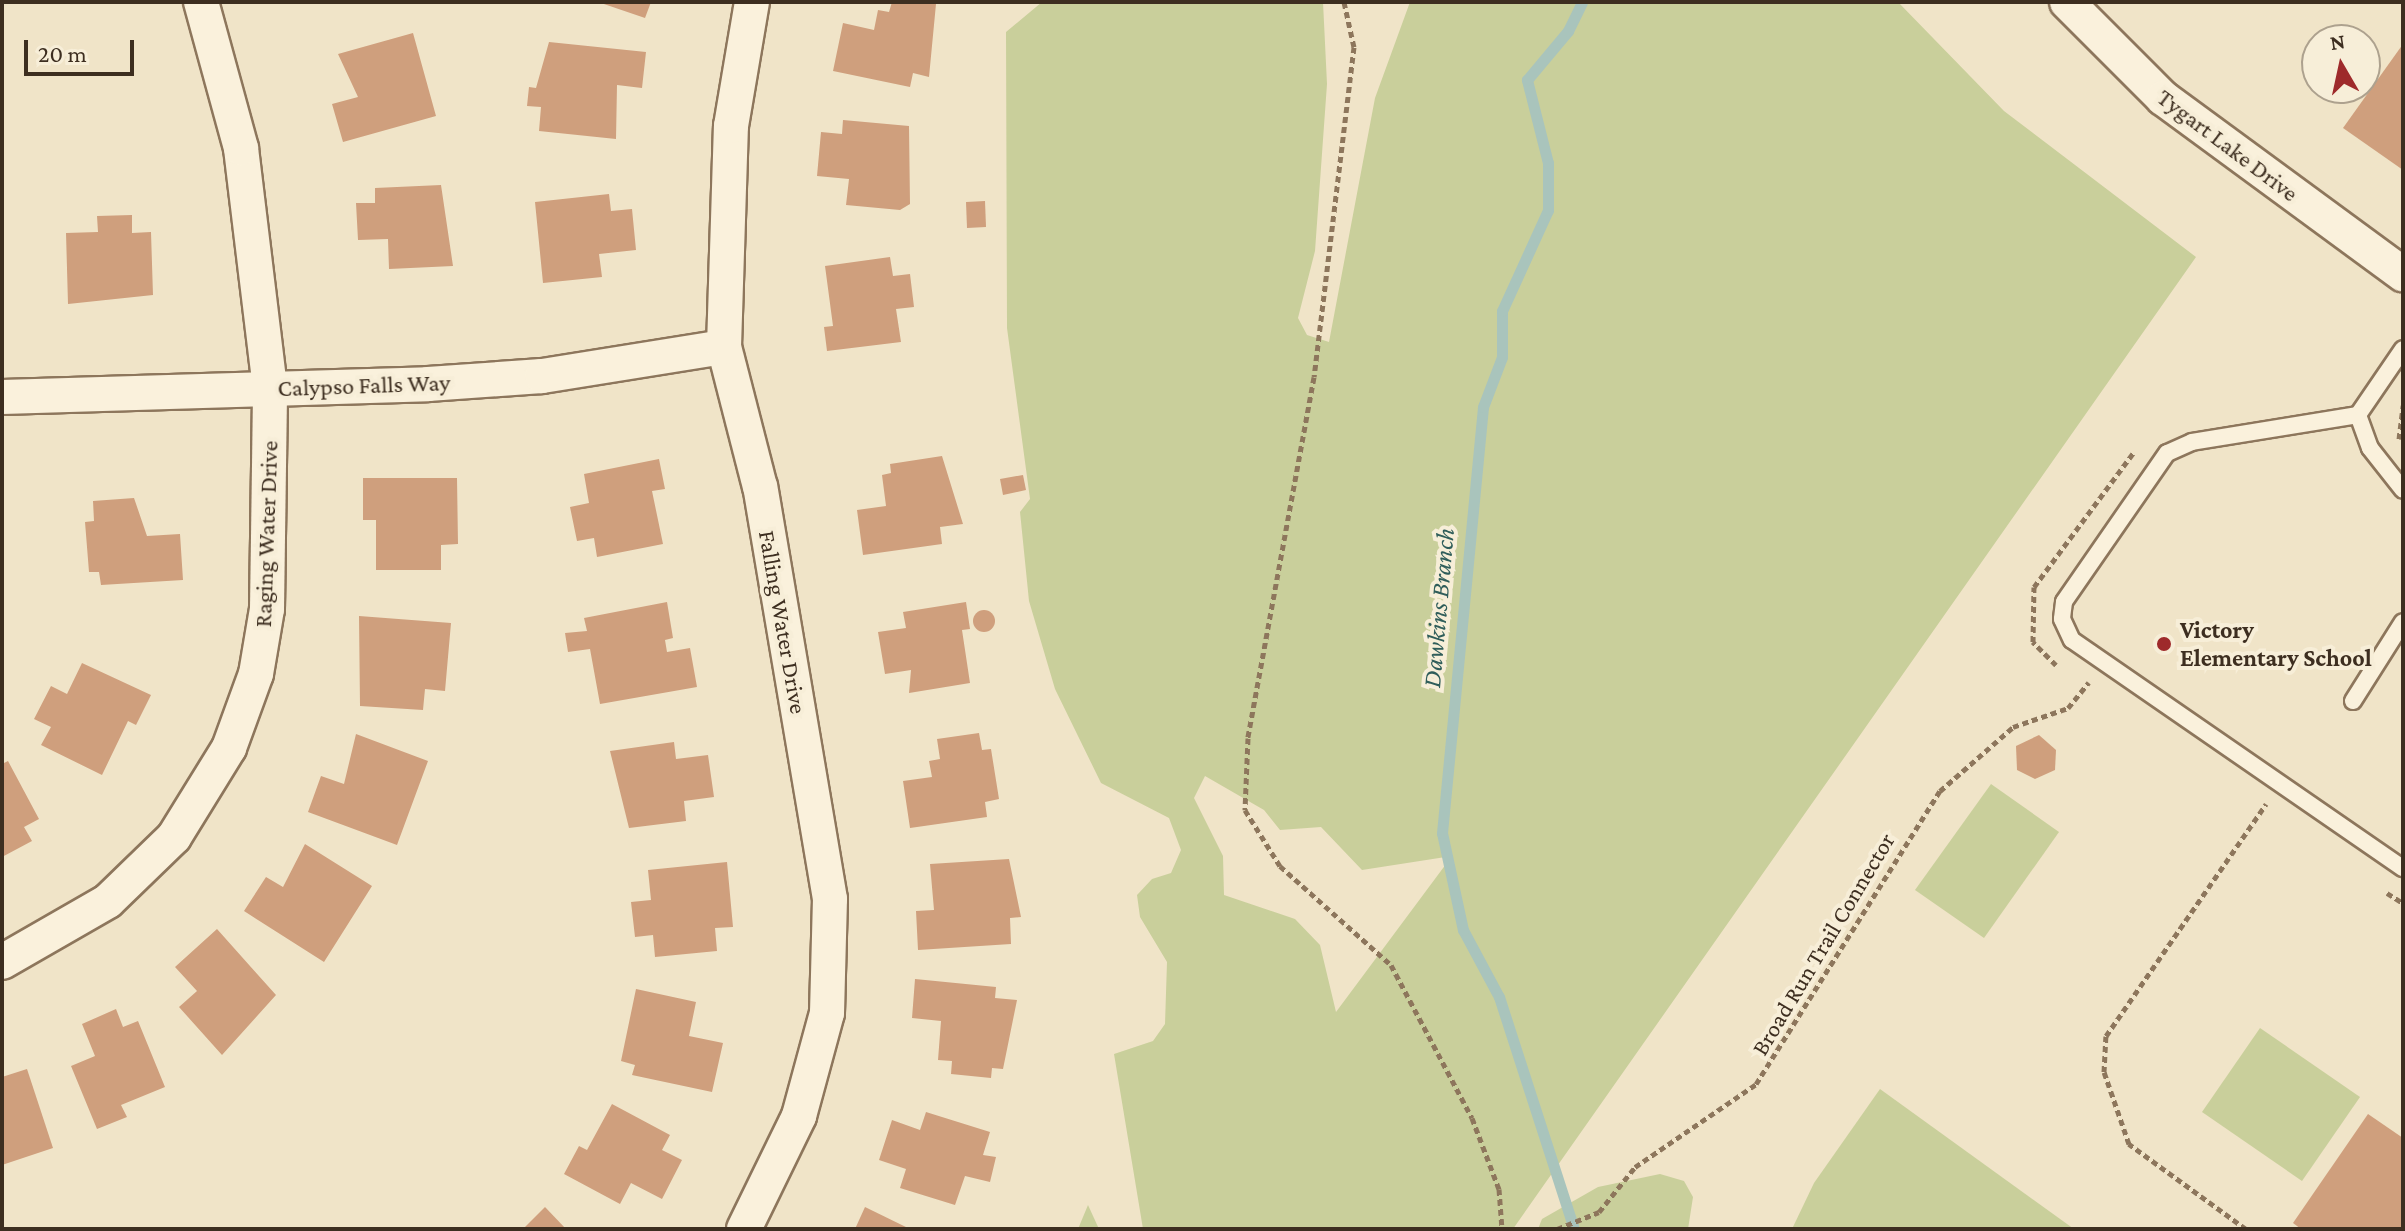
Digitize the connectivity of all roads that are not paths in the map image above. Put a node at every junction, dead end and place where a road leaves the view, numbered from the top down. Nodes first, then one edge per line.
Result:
1 (201, 2) edge
2 (752, 2) edge
3 (2067, 2) edge
4 (2403, 274) edge
5 (724, 347) junction
6 (2403, 349) edge
7 (270, 388) junction
8 (2, 397) edge
9 (2358, 415) junction
10 (2403, 490) edge
11 (2403, 622) edge
12 (2353, 701) dead end
13 (2403, 868) edge
14 (2, 962) edge
15 (744, 1229) edge

1 - 7 street, Raging Water Drive
2 - 5 street, Falling Water Drive
3 - 4 street, Tygart Lake Drive
5 - 7 street, Calypso Falls Way
5 - 15 street, Falling Water Drive
6 - 9 lane
7 - 8 street, Calypso Falls Way
7 - 14 street, Raging Water Drive
9 - 10 lane
9 - 13 lane
11 - 12 lane

